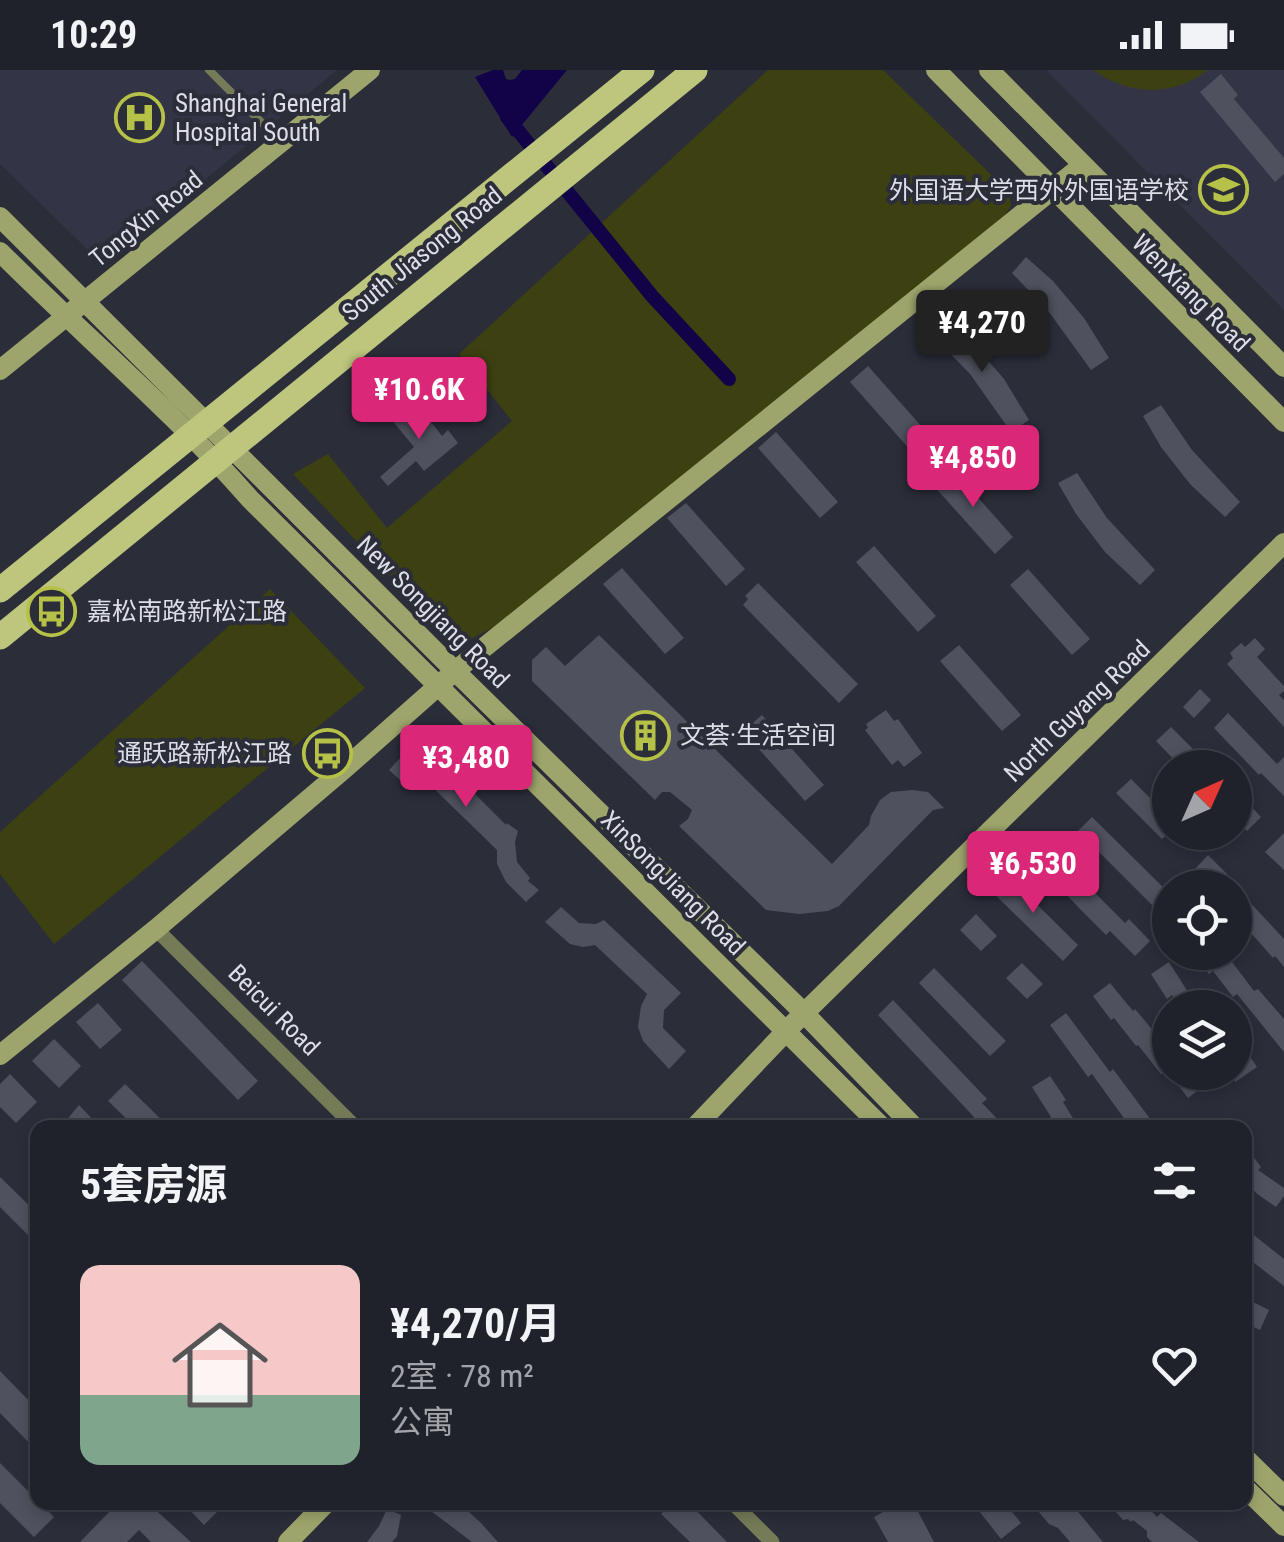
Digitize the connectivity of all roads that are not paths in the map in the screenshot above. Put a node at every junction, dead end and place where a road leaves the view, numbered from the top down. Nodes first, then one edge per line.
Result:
1 (210, 70) edge
2 (370, 70) edge
3 (642, 70) edge
4 (696, 70) edge
5 (936, 70) edge
6 (989, 70) edge
7 (281, 142) junction
8 (1083, 165) junction
9 (1053, 190) junction
10 (0, 217) edge
11 (0, 252) edge
12 (85, 301) junction
13 (65, 317) junction
14 (1284, 367) edge
15 (0, 370) edge
16 (1284, 422) edge
17 (199, 429) junction
18 (225, 454) junction
19 (1284, 543) edge
20 (0, 590) edge
21 (0, 637) edge
22 (447, 678) junction
23 (156, 929) junction
24 (804, 1013) junction
25 (786, 1031) junction
26 (0, 1055) edge
27 (348, 1120) edge
28 (702, 1120) edge
29 (874, 1120) edge
30 (907, 1120) edge
31 (1252, 1465) edge
32 (1252, 1495) edge
33 (1284, 1496) edge
34 (319, 1510) edge
35 (740, 1510) edge
36 (1284, 1526) edge
37 (288, 1542) edge
38 (772, 1542) edge

1 - 7 lane
2 - 7 main road, TongXin Road
3 - 17 main road, South Jiasong Road
4 - 18 main road, South Jiasong Road
5 - 9 main road, WenXiang Road
6 - 8 main road, WenXiang Road
7 - 12 main road, TongXin Road
8 - 9 main road
8 - 14 main road, WenXiang Road
9 - 16 main road, WenXiang Road
9 - 22 main road
10 - 12 main road
11 - 13 main road
12 - 13 main road, TongXin Road
12 - 17 main road
13 - 15 main road, TongXin Road
13 - 17 main road
17 - 18 main road
17 - 20 main road, South Jiasong Road
18 - 21 main road, South Jiasong Road
18 - 22 main road, XinSongJiang Road
19 - 24 main road, North Guyang Road
22 - 23 main road
22 - 24 main road, New Songjiang Road
22 - 25 main road, XinSongJiang Road
23 - 26 main road
23 - 27 street, Beicui Road
24 - 25 main road, North Guyang Road
24 - 30 main road, New Songjiang Road
25 - 28 main road, North Guyang Road
25 - 29 main road, XinSongJiang Road
31 - 33 main road
32 - 36 main road
34 - 37 main road
35 - 38 street

